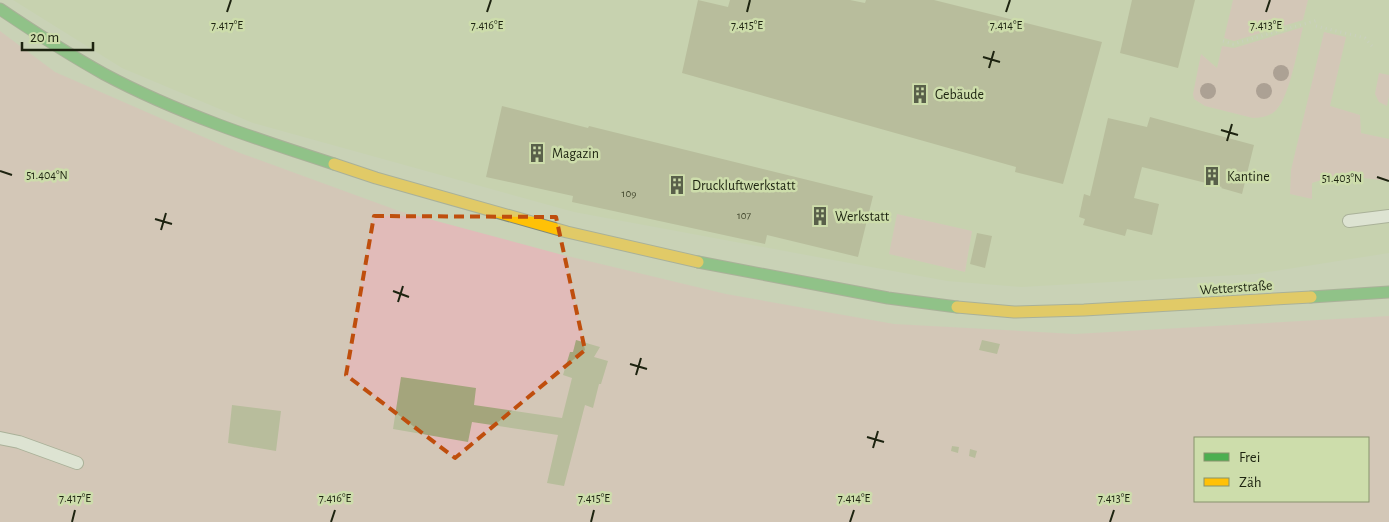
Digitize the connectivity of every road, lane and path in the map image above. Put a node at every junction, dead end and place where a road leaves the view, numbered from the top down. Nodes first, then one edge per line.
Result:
1 (0, 9) edge
2 (1318, 20) dead end
3 (1316, 26) dead end
4 (1223, 41) dead end
5 (1372, 46) dead end
6 (1389, 216) edge
7 (1349, 221) dead end
8 (1389, 292) edge
9 (0, 438) edge
10 (78, 463) dead end

1 - 8 main road, Wetterstraße
2 - 4 path
3 - 5 path
6 - 7 lane
9 - 10 lane

